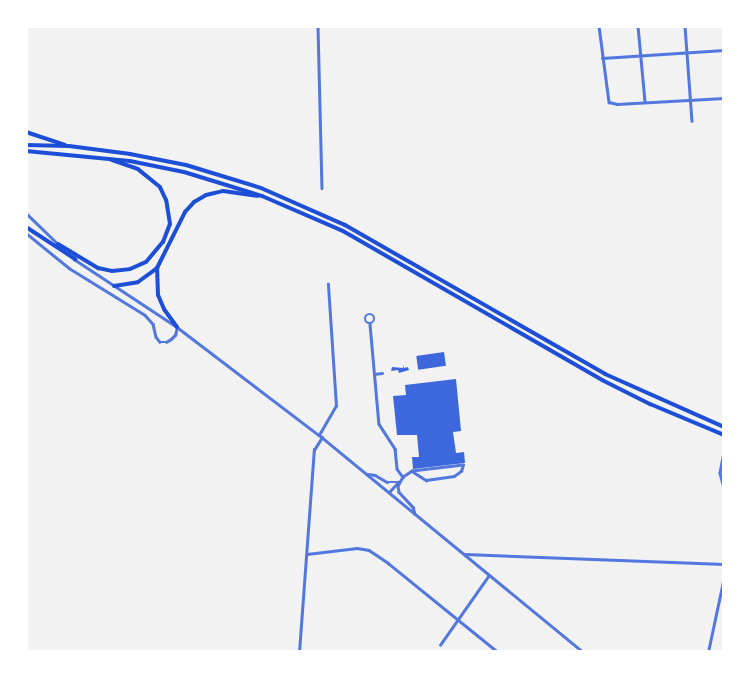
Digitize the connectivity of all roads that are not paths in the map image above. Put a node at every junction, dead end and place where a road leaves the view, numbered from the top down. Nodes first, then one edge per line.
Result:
1 (318, 26) edge
2 (599, 26) edge
3 (638, 26) edge
4 (685, 26) edge
5 (724, 50) edge
6 (687, 52) junction
7 (641, 55) junction
8 (602, 58) junction
9 (724, 98) edge
10 (691, 100) junction
11 (645, 102) junction
12 (692, 121) dead end
13 (26, 132) edge
14 (26, 145) edge
15 (69, 146) junction
16 (26, 151) edge
17 (107, 158) junction
18 (322, 188) dead end
19 (262, 196) junction
20 (26, 213) edge
21 (26, 227) edge
22 (26, 233) edge
23 (58, 244) junction
24 (74, 259) junction
25 (158, 268) junction
26 (328, 284) dead end
27 (114, 286) junction
28 (370, 324) junction
29 (177, 327) junction
30 (382, 373) dead end
31 (374, 374) junction
32 (724, 427) edge
33 (318, 435) junction
34 (724, 435) edge
35 (322, 438) junction
36 (724, 452) edge
37 (412, 471) junction
38 (368, 474) junction
39 (403, 477) junction
40 (399, 482) junction
41 (724, 488) edge
42 (390, 492) junction
43 (416, 515) junction
44 (306, 554) junction
45 (463, 554) junction
46 (724, 564) edge
47 (488, 575) junction
48 (724, 577) edge
49 (458, 620) junction
50 (440, 645) dead end
51 (299, 652) edge
52 (498, 652) edge
53 (583, 652) edge
54 (708, 652) edge

1 - 18 street
2 - 8 street
3 - 7 street
4 - 6 street
5 - 6 street
6 - 7 street
6 - 10 street
7 - 8 street
7 - 11 street
8 - 11 street
9 - 10 street
10 - 11 street
10 - 12 street
13 - 15 highway
14 - 15 highway
15 - 32 highway
16 - 17 highway
17 - 19 highway
17 - 23 highway
19 - 25 highway
19 - 34 highway
20 - 23 street
21 - 24 highway
22 - 29 street
23 - 24 street
24 - 27 street
25 - 27 highway
25 - 29 highway
26 - 33 street
27 - 29 street
28 - 28 street
28 - 31 street
29 - 33 street
30 - 31 street
31 - 39 street
33 - 35 street
35 - 38 street
35 - 44 street
36 - 41 street
37 - 37 street
37 - 39 street
38 - 40 street
38 - 42 street
39 - 40 street
40 - 42 street
40 - 43 street
42 - 43 street
43 - 45 street
44 - 49 street
44 - 51 street
45 - 46 street
45 - 47 street
47 - 49 street
47 - 53 street
48 - 54 street
49 - 50 street
49 - 52 street

